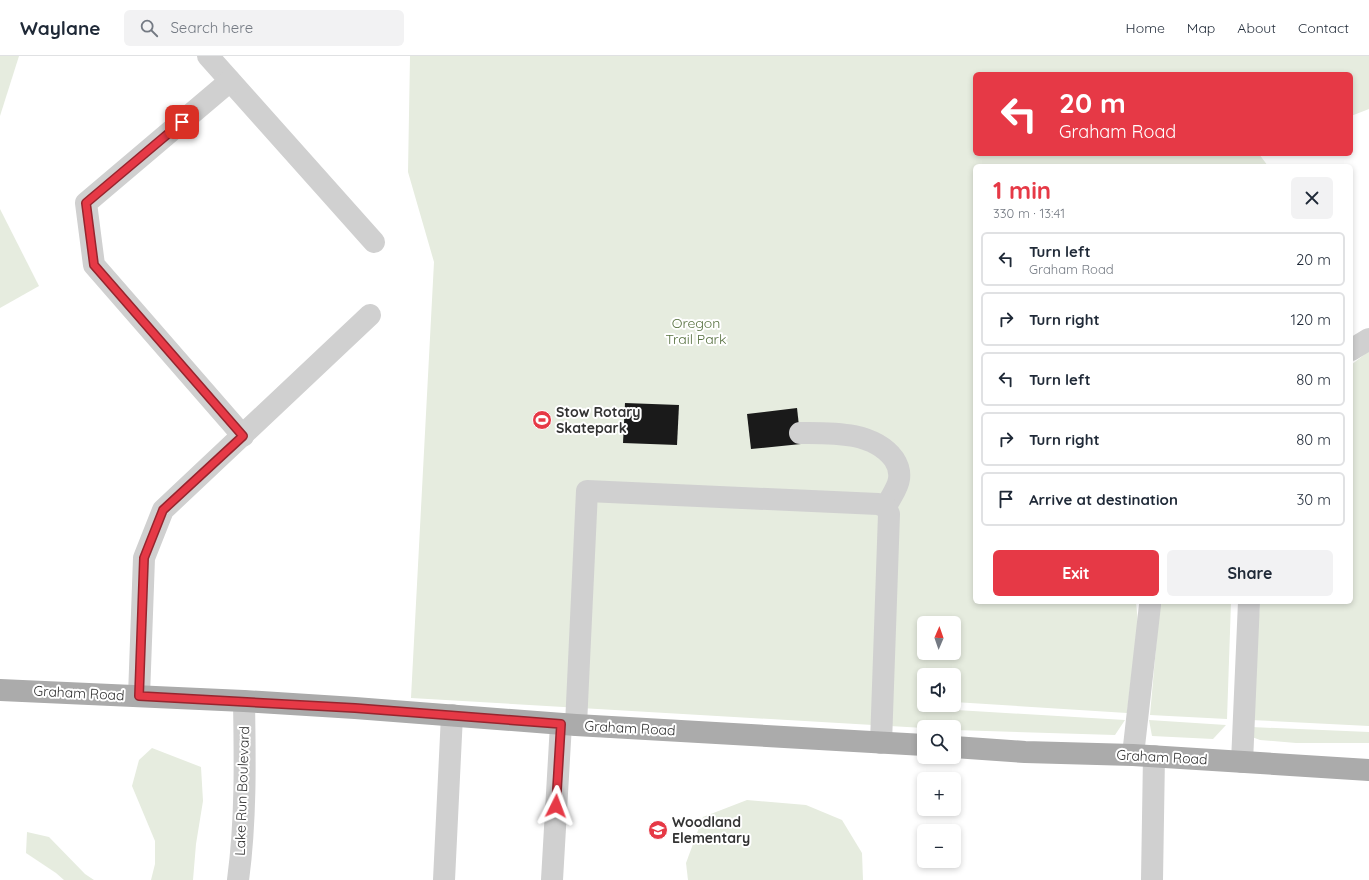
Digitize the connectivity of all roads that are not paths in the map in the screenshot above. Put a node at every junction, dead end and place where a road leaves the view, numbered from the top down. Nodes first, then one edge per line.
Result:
1 (208, 56) edge
2 (230, 82) junction
3 (374, 242) dead end
4 (370, 315) dead end
5 (1369, 340) edge
6 (1353, 349) edge
7 (800, 433) dead end
8 (243, 436) junction
9 (886, 507) junction
10 (1150, 604) edge
11 (1249, 604) edge
12 (0, 690) edge
13 (139, 696) junction
14 (244, 701) junction
15 (452, 716) junction
16 (568, 724) junction
17 (881, 743) junction
18 (917, 745) edge
19 (961, 747) edge
20 (1143, 755) junction
21 (1242, 762) junction
22 (1369, 770) edge
23 (238, 880) edge
24 (444, 880) edge
25 (552, 880) edge
26 (1152, 880) edge

1 - 2 street
2 - 3 street
2 - 8 street
4 - 8 street
5 - 6 street
7 - 9 street
8 - 13 street
9 - 16 street
9 - 17 street
10 - 20 street
11 - 21 street
12 - 13 main road, Graham Road
13 - 14 main road, Graham Road
14 - 15 main road, Graham Road
14 - 23 street, Lake Run Boulevard
15 - 16 main road, Graham Road
15 - 24 street
16 - 17 main road, Graham Road
16 - 25 street
17 - 18 main road, Graham Road
19 - 20 main road, Graham Road
20 - 21 main road, Graham Road
20 - 26 street
21 - 22 main road, Graham Road

